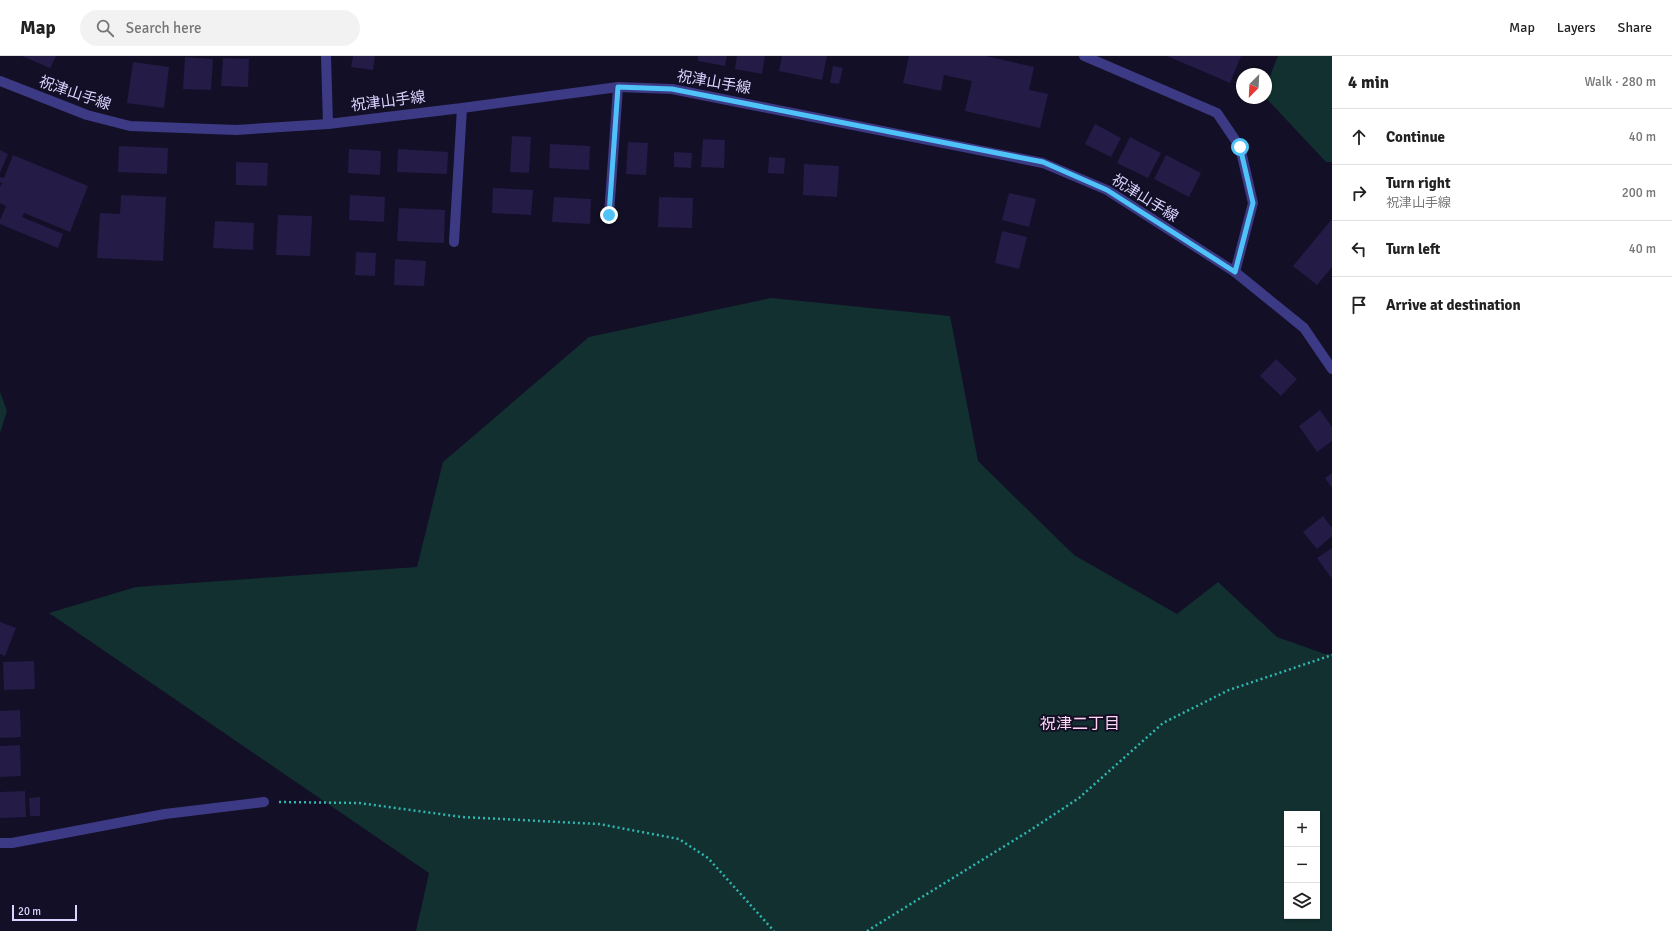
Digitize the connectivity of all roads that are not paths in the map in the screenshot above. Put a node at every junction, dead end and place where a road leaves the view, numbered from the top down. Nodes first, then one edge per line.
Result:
1 (326, 56) edge
2 (1084, 56) edge
3 (0, 81) edge
4 (618, 87) junction
5 (462, 108) junction
6 (328, 124) junction
7 (609, 215) dead end
8 (454, 242) dead end
9 (1235, 272) junction
10 (1332, 369) edge
11 (264, 802) road end
12 (0, 843) edge

1 - 6 street
2 - 9 street
3 - 6 street, 祝津山手線
4 - 5 street, 祝津山手線
4 - 7 street
4 - 9 street, 祝津山手線
5 - 6 street, 祝津山手線
5 - 8 street
9 - 10 street, 祝津山手線
11 - 12 street

